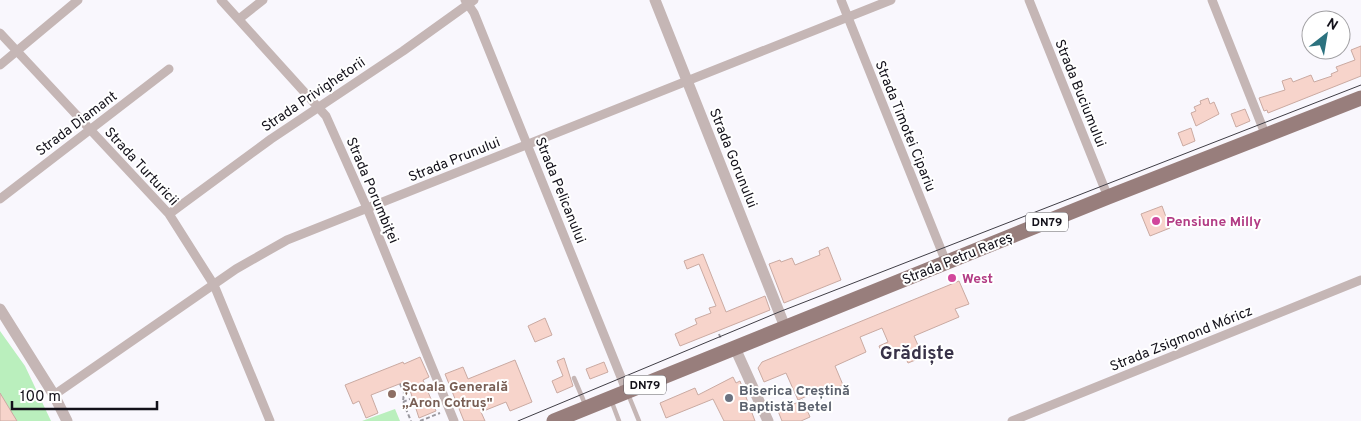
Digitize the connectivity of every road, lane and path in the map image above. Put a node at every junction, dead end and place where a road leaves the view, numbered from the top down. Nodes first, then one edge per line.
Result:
1 (78, 0) edge
2 (221, 0) edge
3 (264, 0) edge
4 (655, 0) edge
5 (841, 0) edge
6 (891, 0) edge
7 (1029, 0) edge
8 (1212, 0) edge
9 (469, 1) edge
10 (848, 17) junction
11 (239, 19) junction
12 (0, 33) edge
13 (17, 51) junction
14 (0, 65) edge
15 (169, 69) dead end
16 (687, 80) junction
17 (1361, 98) edge
18 (319, 106) junction
19 (89, 130) junction
20 (1266, 136) junction
21 (528, 144) junction
22 (1108, 197) junction
23 (0, 199) edge
24 (367, 208) junction
25 (169, 214) junction
26 (946, 262) junction
27 (1361, 280) edge
28 (214, 285) junction
29 (0, 309) edge
30 (785, 327) junction
31 (735, 348) junction
32 (574, 378) dead end
33 (400, 384) dead end
34 (627, 392) junction
35 (54, 395) junction
36 (610, 399) junction
37 (410, 400) dead end
38 (403, 402) junction
39 (587, 408) junction
40 (446, 410) junction
41 (66, 421) edge
42 (270, 421) edge
43 (411, 421) edge
44 (420, 421) edge
45 (454, 421) edge
46 (554, 421) edge
47 (619, 421) edge
48 (639, 421) edge
49 (768, 421) edge
50 (1012, 421) edge

1 - 13 street
2 - 11 street, Strada Porumbiței
3 - 11 street
4 - 16 street, Strada Gorunului
5 - 10 street, Strada Timotei Cipariu
6 - 10 street, Strada Prunului
7 - 22 street, Strada Buciumului
8 - 20 street
9 - 18 street, Strada Privighetorii
9 - 21 street, Strada Pelicanului
10 - 16 street, Strada Prunului
10 - 26 street, Strada Timotei Cipariu
11 - 18 street, Strada Porumbiței
12 - 13 street, Strada Turturicii
13 - 14 street
13 - 19 street, Strada Turturicii
15 - 19 street, Strada Diamant
16 - 21 street, Strada Prunului
16 - 30 street, Strada Gorunului
17 - 20 main road, Strada Petru Rareș / DN79
18 - 24 street, Strada Porumbiței
18 - 25 street, Strada Privighetorii
19 - 23 street, Strada Diamant
19 - 25 street, Strada Turturicii
20 - 22 main road, Strada Petru Rareș / DN79
21 - 24 street, Strada Prunului
21 - 34 street, Strada Pelicanului
22 - 26 main road, Strada Petru Rareș / DN79
24 - 28 street, Strada Prunului
24 - 40 street, Strada Porumbiței
25 - 28 street, Strada Turturicii
26 - 30 main road, Strada Petru Rareș / DN79
27 - 50 street, Strada Zsigmond Móricz
28 - 35 street, Strada Prunului
28 - 42 street, Strada Turturicii
29 - 35 street
30 - 31 main road, Strada Petru Rareș / DN79
31 - 34 main road, Strada Petru Rareș / DN79
31 - 49 street
32 - 39 lane
33 - 38 path
34 - 36 main road, Strada Petru Rareș / DN79
34 - 48 lane
35 - 41 street
36 - 39 main road, Strada Petru Rareș / DN79
36 - 47 lane
37 - 38 path
38 - 43 path
39 - 46 main road, Strada Petru Rareș / DN79
40 - 44 path
40 - 45 street, Strada Porumbiței

